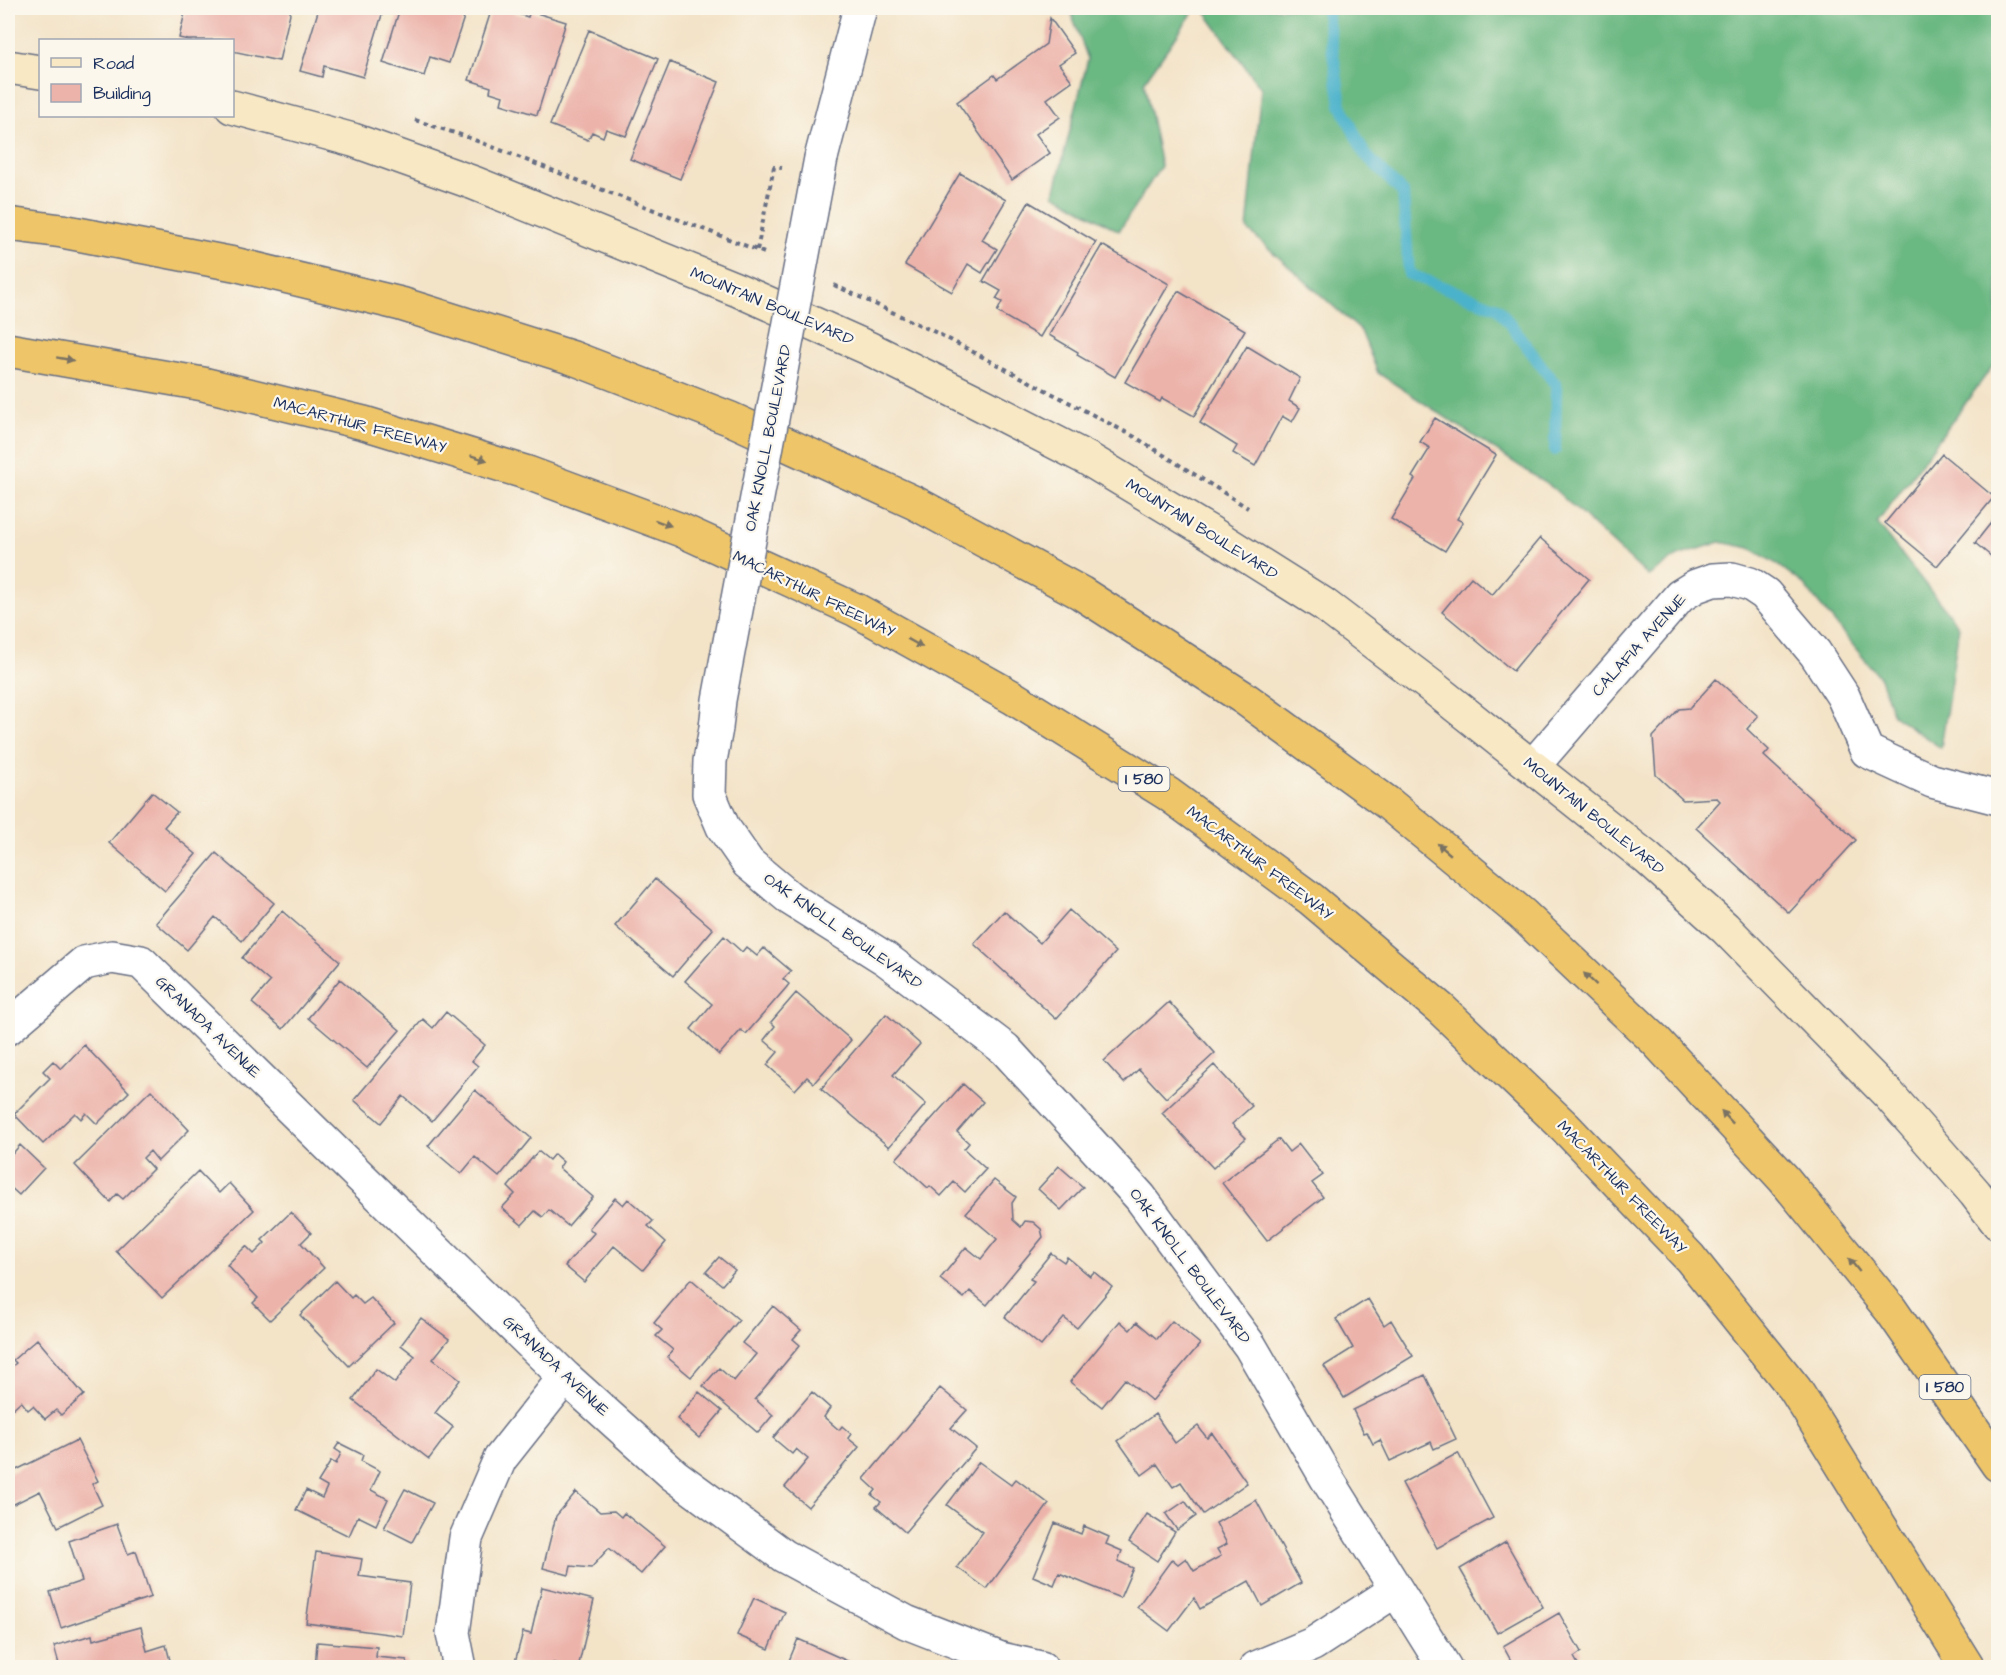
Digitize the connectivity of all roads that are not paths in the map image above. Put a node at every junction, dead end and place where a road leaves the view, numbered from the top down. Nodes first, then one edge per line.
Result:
1 (860, 8) edge
2 (8, 67) edge
3 (39, 72) edge
4 (234, 109) edge
5 (8, 224) edge
6 (8, 350) edge
7 (1533, 766) junction
8 (1998, 798) edge
9 (8, 1028) edge
10 (1998, 1223) edge
11 (1891, 1310) junction
12 (565, 1377) junction
13 (1998, 1444) edge
14 (1998, 1465) edge
15 (1396, 1590) junction
16 (1000, 1664) edge
17 (460, 1668) edge
18 (1041, 1668) edge
19 (1256, 1668) edge
20 (1445, 1668) edge
21 (1968, 1668) edge

1 - 15 street, OAK KNOLL BOULEVARD, bridge
2 - 3 street
4 - 7 street, MOUNTAIN BOULEVARD
11 -> 5 highway, I 580
6 -> 21 highway, MACARTHUR FREEWAY / I 580
7 - 8 street, CALAFIA AVENUE
7 - 10 street, MOUNTAIN BOULEVARD
9 - 12 street, GRANADA AVENUE
11 - 13 highway
11 - 14 highway, I 580
12 - 16 street, GRANADA AVENUE
12 - 17 street
15 - 19 street
15 - 20 street, OAK KNOLL BOULEVARD
16 - 18 street, GRANADA AVENUE

